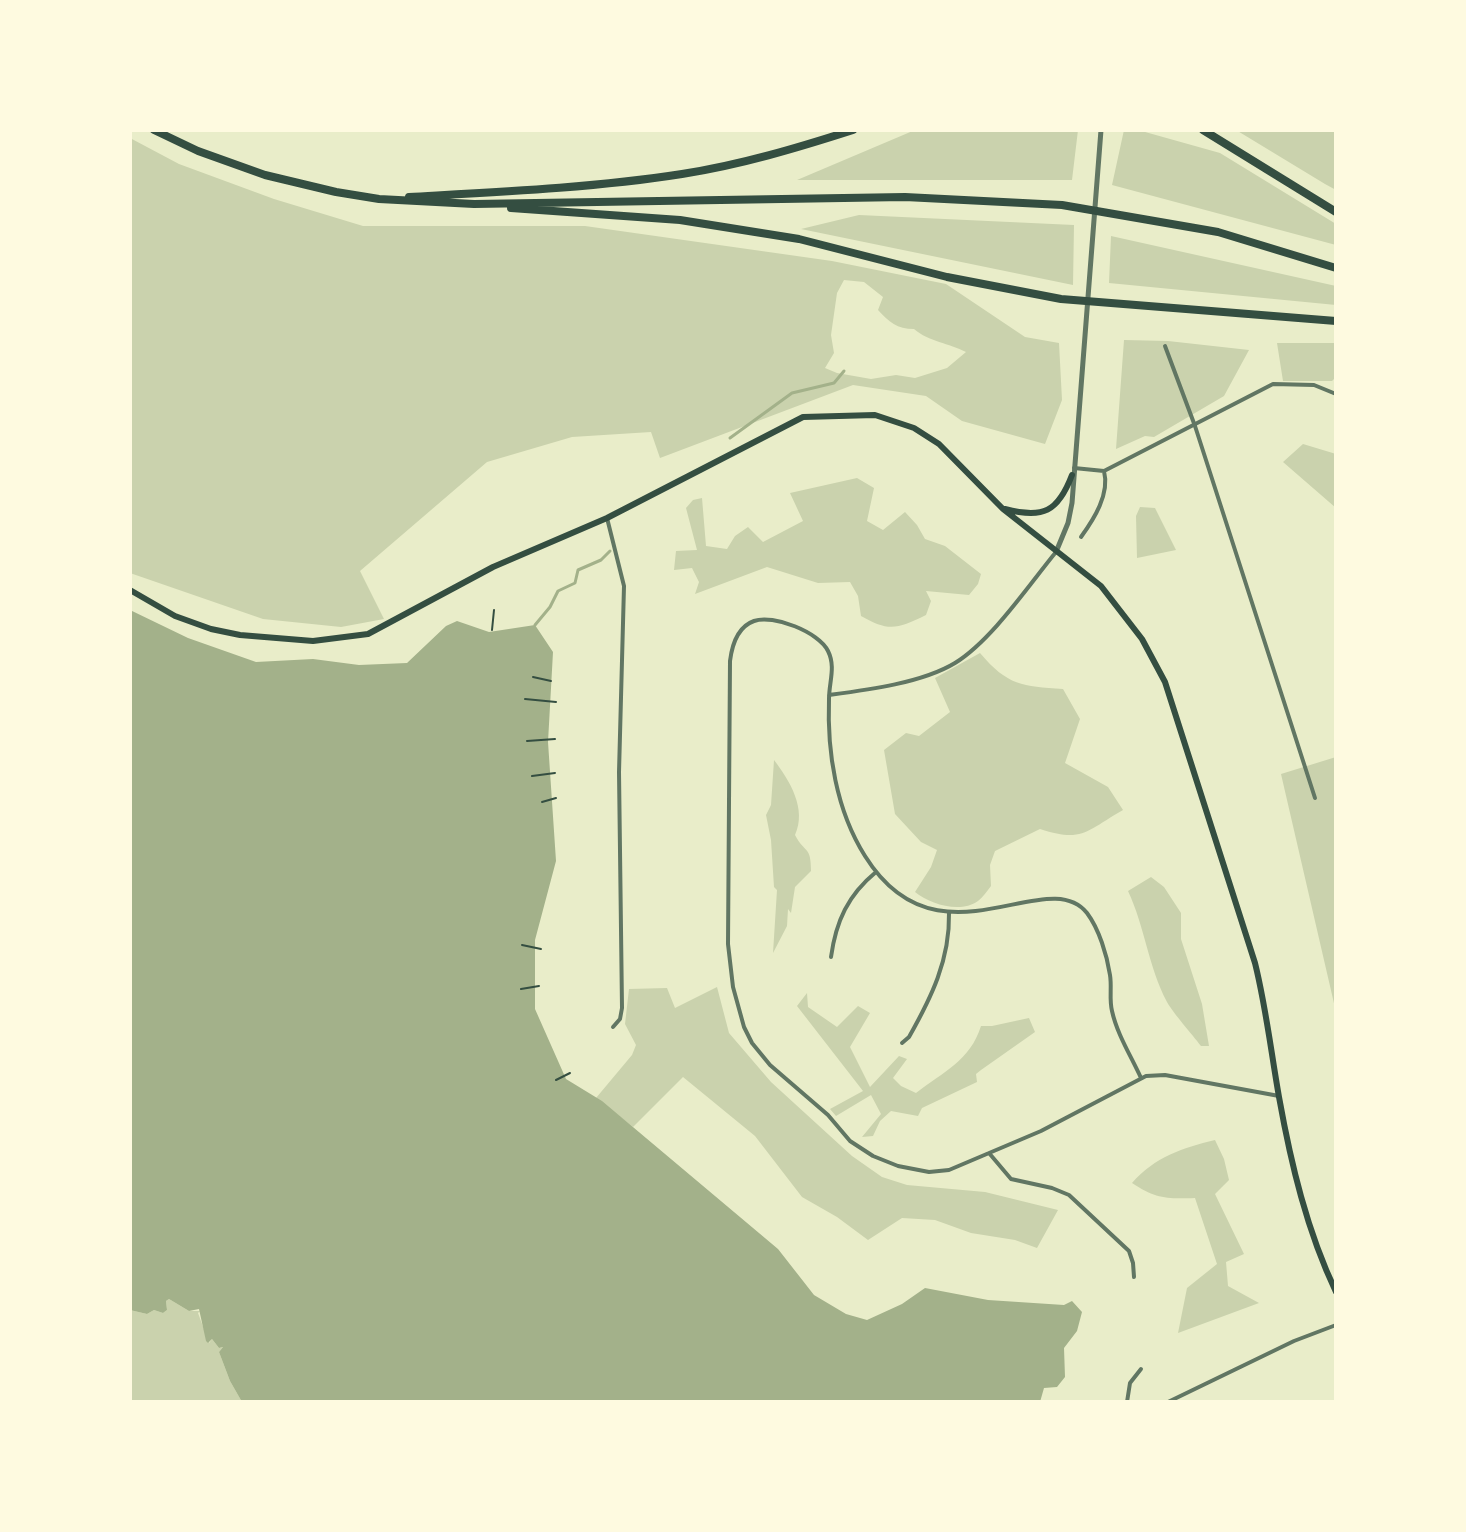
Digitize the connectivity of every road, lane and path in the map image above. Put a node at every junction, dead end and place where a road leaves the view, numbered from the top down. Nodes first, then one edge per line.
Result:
1 (154, 130) edge
2 (853, 130) edge
3 (1101, 130) edge
4 (1203, 130) edge
5 (379, 199) junction
6 (474, 204) junction
7 (1336, 212) edge
8 (1336, 268) edge
9 (1088, 300) junction
10 (1336, 321) edge
11 (1165, 346) dead end
12 (1336, 394) edge
13 (1195, 426) junction
14 (1104, 471) junction
15 (1073, 472) junction
16 (1003, 509) junction
17 (607, 518) junction
18 (1081, 537) dead end
19 (1056, 552) junction
20 (130, 590) edge
21 (494, 610) dead end
22 (492, 630) dead end
23 (533, 677) dead end
24 (551, 681) dead end
25 (829, 695) junction
26 (525, 699) dead end
27 (556, 702) dead end
28 (555, 739) dead end
29 (527, 741) dead end
30 (555, 773) dead end
31 (532, 776) dead end
32 (556, 798) dead end
33 (1315, 798) dead end
34 (542, 802) dead end
35 (876, 872) junction
36 (949, 913) junction
37 (522, 945) dead end
38 (541, 949) dead end
39 (831, 957) dead end
40 (539, 986) dead end
41 (521, 989) dead end
42 (613, 1027) dead end
43 (902, 1043) dead end
44 (570, 1073) dead end
45 (1141, 1078) junction
46 (556, 1080) dead end
47 (1279, 1096) junction
48 (989, 1153) junction
49 (1134, 1277) dead end
50 (1336, 1292) edge
51 (1336, 1325) edge
52 (1141, 1369) dead end
53 (1127, 1402) edge
54 (1168, 1402) edge

1 - 5 highway
2 - 5 highway
3 - 9 street
4 - 7 highway
5 - 6 highway
6 - 8 highway
6 - 9 highway
9 - 10 highway
9 - 15 street
11 - 13 street
12 - 13 street
13 - 14 street
13 - 33 street
14 - 15 street
14 - 18 street
15 - 16 main road
15 - 19 street
16 - 17 main road
16 - 19 main road
17 - 20 main road
17 - 42 street
19 - 25 street
19 - 47 main road
21 - 22 path
23 - 24 path
25 - 35 street
25 - 48 street
26 - 27 path
28 - 29 path
30 - 31 path
32 - 34 path
35 - 36 street
35 - 39 street
36 - 43 street
36 - 45 street
37 - 38 path
40 - 41 path
44 - 46 path
45 - 47 street
45 - 48 street
47 - 50 main road
48 - 49 street
51 - 54 street
52 - 53 street

